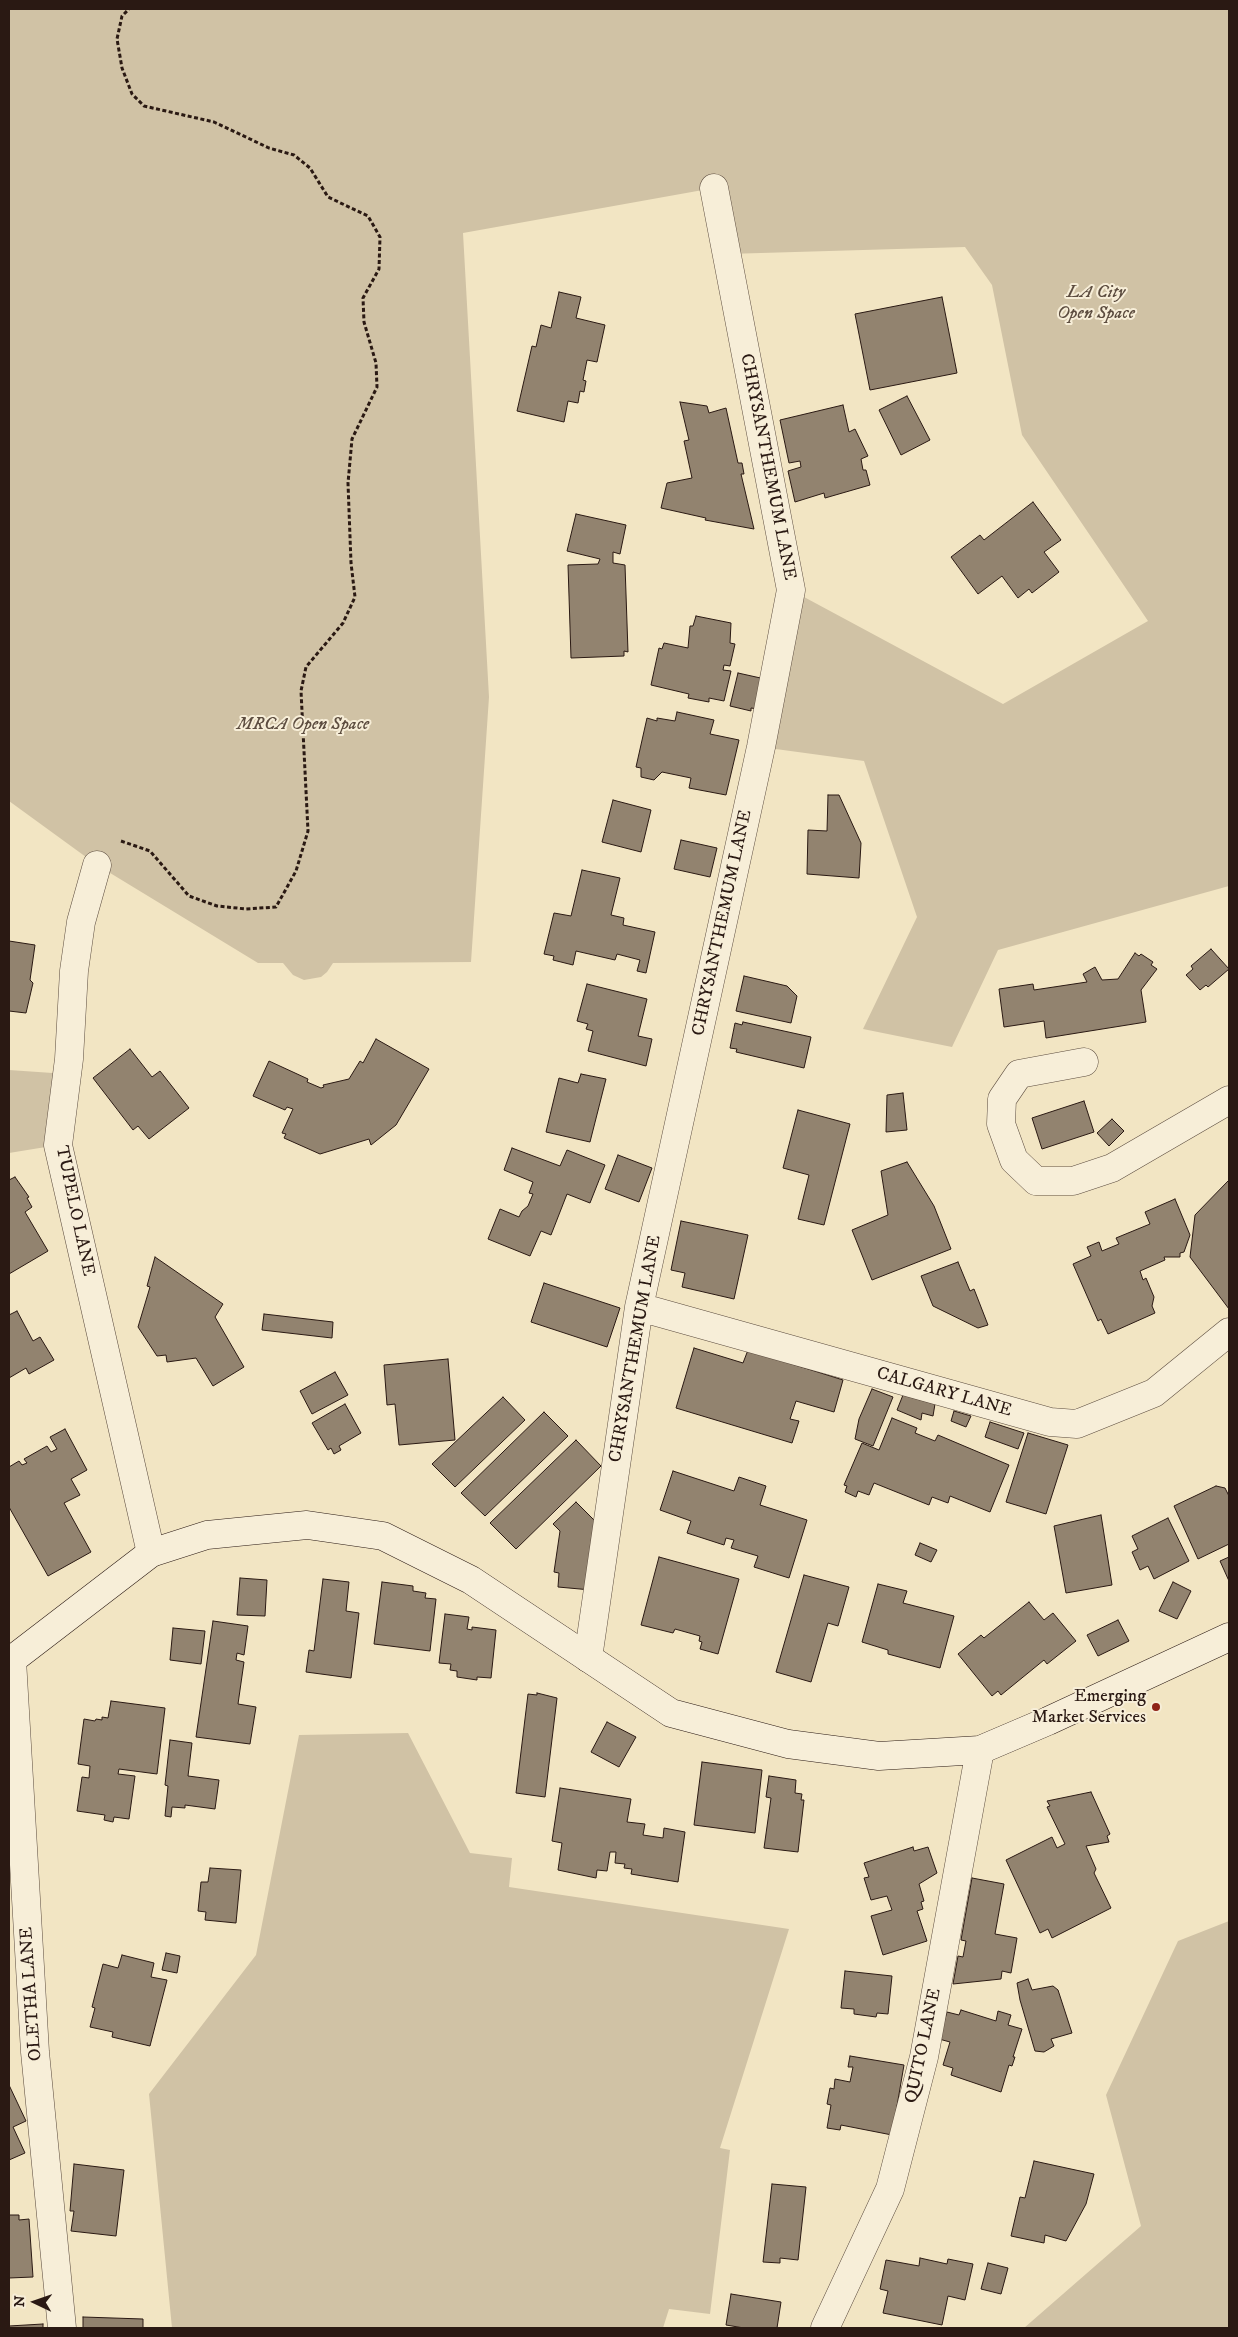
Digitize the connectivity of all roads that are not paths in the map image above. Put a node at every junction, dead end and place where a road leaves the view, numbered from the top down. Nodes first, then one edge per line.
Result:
1 (714, 188) dead end
2 (97, 865) road end
3 (1084, 1062) dead end
4 (1229, 1100) edge
5 (639, 1307) junction
6 (1229, 1332) edge
7 (151, 1553) junction
8 (1229, 1637) edge
9 (588, 1658) junction
10 (10, 1661) edge
11 (980, 1750) junction
12 (62, 2328) edge
13 (825, 2328) edge

1 - 5 street, CHRYSANTHEMUM LANE
2 - 7 street, TUPELO LANE
3 - 4 street
5 - 6 street, CALGARY LANE
5 - 9 street, CHRYSANTHEMUM LANE
7 - 9 street
7 - 10 street
8 - 11 street
9 - 11 street
10 - 12 street, OLETHA LANE
11 - 13 street, QUITO LANE

